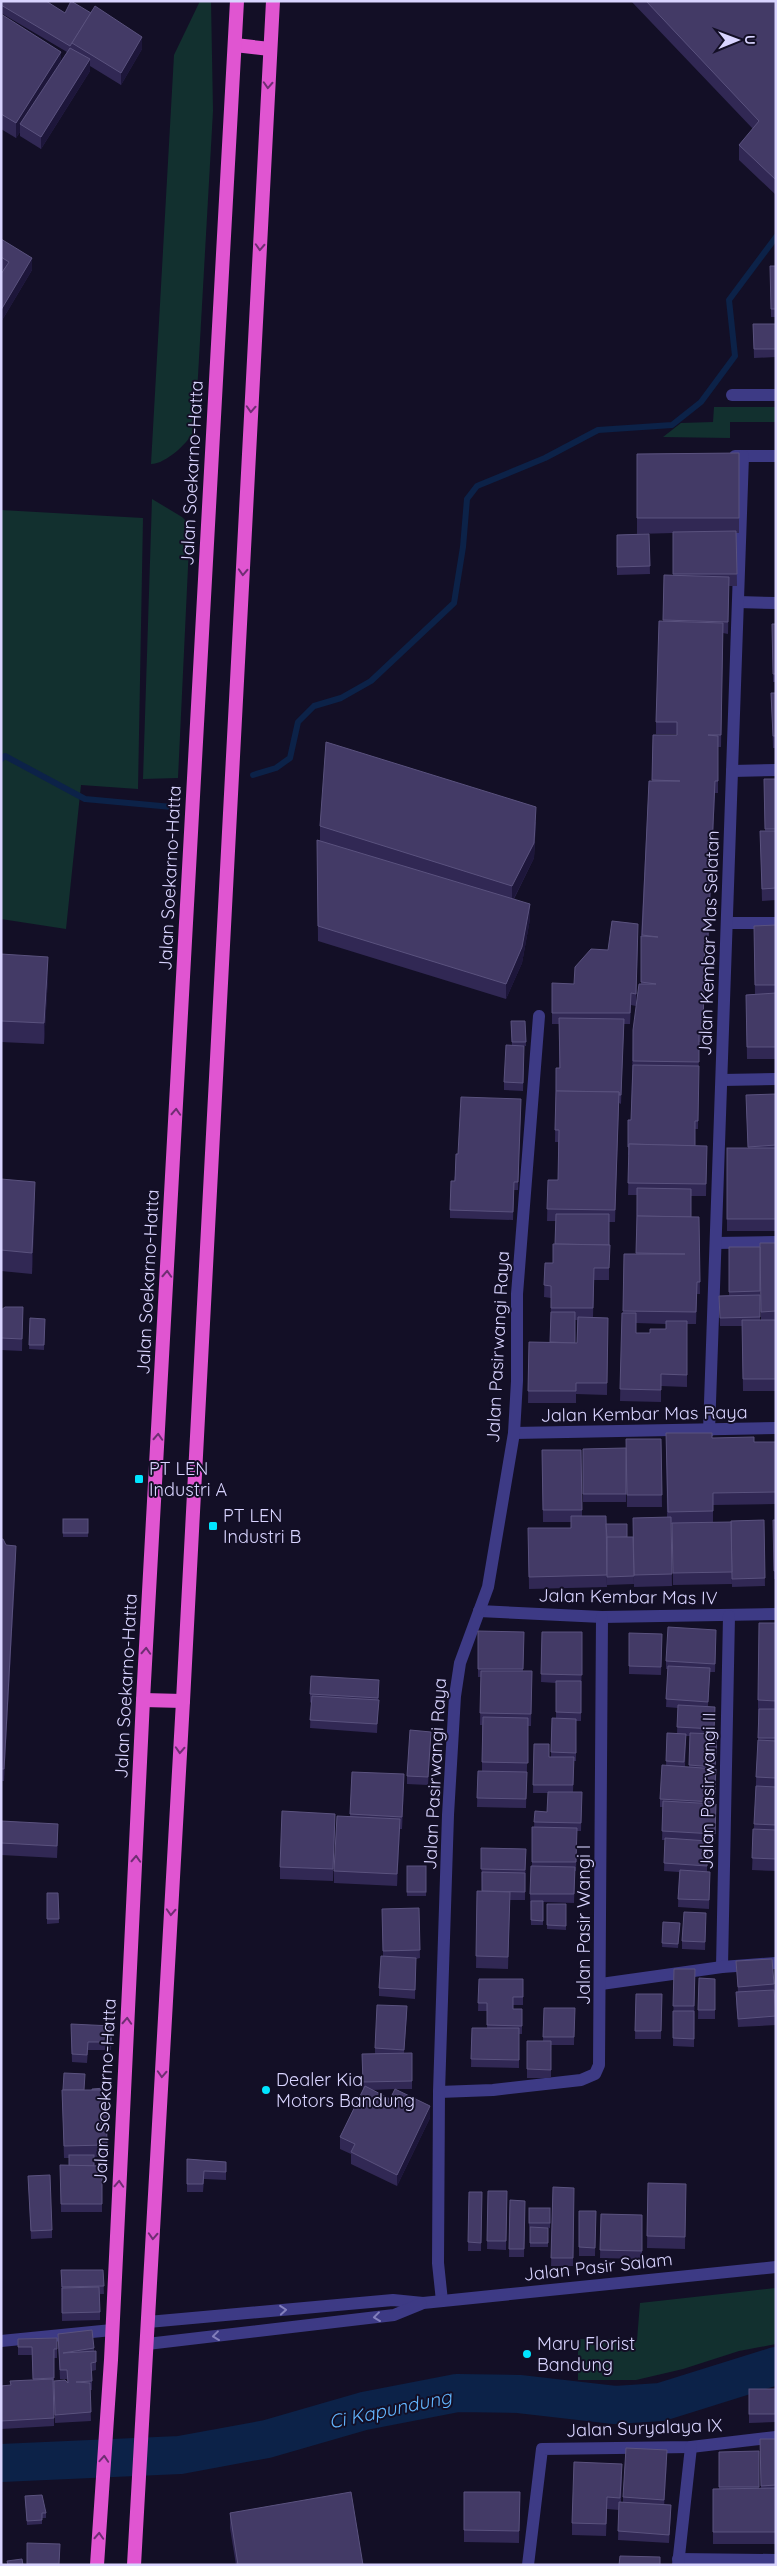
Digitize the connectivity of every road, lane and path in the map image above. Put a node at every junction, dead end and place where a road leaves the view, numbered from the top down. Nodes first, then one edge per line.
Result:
1 (237, 1) edge
2 (273, 1) edge
3 (235, 45) junction
4 (270, 49) junction
5 (732, 395) dead end
6 (776, 395) edge
7 (723, 456) edge
8 (743, 456) junction
9 (776, 456) edge
10 (738, 602) junction
11 (776, 603) edge
12 (776, 770) edge
13 (732, 771) junction
14 (727, 923) junction
15 (776, 923) edge
16 (539, 1016) dead end
17 (776, 1079) edge
18 (722, 1080) junction
19 (776, 1242) edge
20 (716, 1243) junction
21 (776, 1428) edge
22 (709, 1431) junction
23 (514, 1433) junction
24 (480, 1611) junction
25 (776, 1614) edge
26 (729, 1616) junction
27 (602, 1617) junction
28 (143, 1700) junction
29 (183, 1701) junction
30 (776, 1963) edge
31 (722, 1967) junction
32 (602, 1984) junction
33 (439, 2092) junction
34 (776, 2267) edge
35 (442, 2301) junction
36 (423, 2303) junction
37 (148, 2322) junction
38 (112, 2330) junction
39 (1, 2341) edge
40 (147, 2344) junction
41 (776, 2437) edge
42 (691, 2447) junction
43 (678, 2562) edge
44 (767, 2562) edge
45 (97, 2565) edge
46 (134, 2565) edge
47 (528, 2565) edge

1 - 3 highway, Jalan Soekarno-Hatta
2 - 4 highway
3 - 4 highway
28 -> 3 highway, Jalan Soekarno-Hatta
4 -> 29 highway
5 - 6 street
7 - 8 street
8 - 9 street
8 - 10 street, Jalan Kembar Mas Selatan
10 - 11 street
10 - 13 street, Jalan Kembar Mas Selatan
12 - 13 street
13 - 14 street, Jalan Kembar Mas Selatan
14 - 15 street
14 - 18 street, Jalan Kembar Mas Selatan
16 - 23 street, Jalan Pasirwangi Raya
17 - 18 street
18 - 20 street, Jalan Kembar Mas Selatan
19 - 20 street
20 - 22 street, Jalan Kembar Mas Selatan
21 - 22 street, Jalan Kembar Mas Raya
22 - 23 street, Jalan Kembar Mas Raya
23 - 24 street, Jalan Pasirwangi Raya
24 - 27 street, Jalan Kembar Mas IV
24 - 33 street, Jalan Pasirwangi Raya
25 - 26 street, Jalan Kembar Mas IV
26 - 27 street, Jalan Kembar Mas IV
26 - 31 street, Jalan Pasirwangi II
27 - 32 street, Jalan Pasir Wangi I
28 - 29 highway
38 -> 28 highway, Jalan Soekarno-Hatta
29 -> 37 highway
30 - 31 street
31 - 32 street
32 - 33 street, Jalan Pasir Wangi I
33 - 35 street, Jalan Pasirwangi Raya
34 - 35 street, Jalan Pasir Salam
35 - 36 street, Jalan Pasir Salam
37 -> 36 street, Jalan Pasir Salam
36 -> 40 street, Jalan Pasir Salam
37 - 40 highway
38 - 39 street
45 -> 38 highway, Jalan Soekarno-Hatta
40 - 46 highway
41 - 42 street, Jalan Suryalaya IX
42 - 43 street
42 - 47 street, Jalan Suryalaya IX
43 - 44 street

